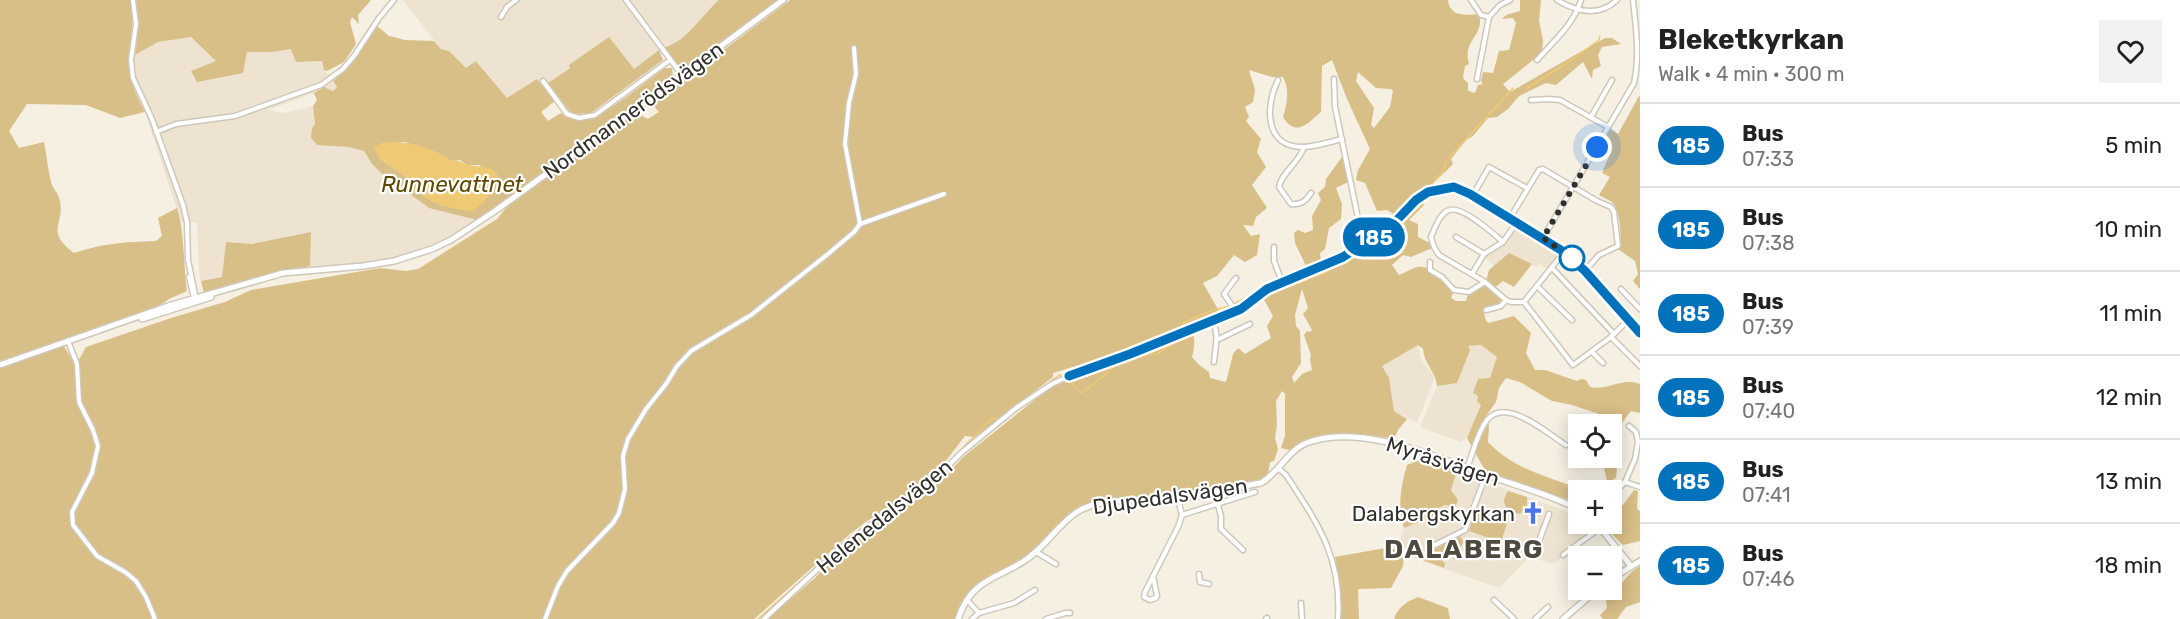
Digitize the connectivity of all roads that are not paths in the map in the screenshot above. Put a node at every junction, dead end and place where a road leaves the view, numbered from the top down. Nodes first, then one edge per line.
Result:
1 (133, 0) edge
2 (394, 0) edge
3 (516, 0) edge
4 (626, 0) edge
5 (783, 0) edge
6 (1471, 0) edge
7 (1510, 0) edge
8 (1557, 0) edge
9 (1581, 0) edge
10 (1617, 0) edge
11 (1633, 0) edge
12 (1578, 10) junction
13 (501, 16) dead end
14 (1489, 17) junction
15 (854, 48) dead end
16 (1640, 57) edge
17 (670, 60) junction
18 (1537, 60) dead end
19 (682, 75) junction
20 (1334, 79) dead end
21 (1478, 79) dead end
22 (1278, 80) dead end
23 (1612, 80) dead end
24 (543, 81) dead end
25 (1531, 100) dead end
26 (1591, 117) junction
27 (1608, 127) junction
28 (156, 132) junction
29 (1342, 139) junction
30 (1304, 147) junction
31 (1574, 186) junction
32 (1527, 188) junction
33 (1311, 193) dead end
34 (944, 194) dead end
35 (1473, 196) junction
36 (1510, 218) junction
37 (1517, 222) junction
38 (860, 224) junction
39 (1455, 237) dead end
40 (1543, 238) junction
41 (1369, 241) junction
42 (1503, 242) junction
43 (1274, 246) dead end
44 (1564, 252) junction
45 (1484, 254) junction
46 (1430, 262) dead end
47 (1552, 268) junction
48 (1585, 271) junction
49 (1472, 274) junction
50 (1236, 278) dead end
51 (1282, 282) junction
52 (1485, 282) junction
53 (1537, 286) junction
54 (1621, 289) dead end
55 (196, 299) junction
56 (1506, 300) junction
57 (1524, 302) junction
58 (1640, 309) edge
59 (1485, 310) dead end
60 (1236, 311) junction
61 (1629, 319) junction
62 (1212, 321) junction
63 (1572, 321) dead end
64 (1250, 324) dead end
65 (1639, 330) edge
66 (1612, 335) junction
67 (1218, 339) junction
68 (68, 341) junction
69 (1592, 352) junction
70 (1214, 362) dead end
71 (1603, 363) dead end
72 (0, 365) edge
73 (1640, 366) edge
74 (1629, 426) dead end
75 (1566, 445) dead end
76 (1278, 468) junction
77 (1467, 468) junction
78 (1486, 474) junction
79 (1625, 482) junction
80 (1622, 485) edge
81 (1640, 487) edge
82 (1255, 492) dead end
83 (1178, 499) junction
84 (1218, 505) junction
85 (1568, 505) edge
86 (1549, 514) dead end
87 (1182, 515) junction
88 (1589, 534) edge
89 (1607, 534) edge
90 (1431, 548) dead end
91 (1243, 550) dead end
92 (1036, 552) junction
93 (1534, 555) dead end
94 (1563, 555) dead end
95 (1640, 561) edge
96 (1056, 564) dead end
97 (1630, 566) junction
98 (1622, 571) edge
99 (1199, 574) dead end
100 (1153, 576) junction
101 (1209, 584) dead end
102 (1035, 590) dead end
103 (967, 600) junction
104 (1494, 600) dead end
105 (1585, 600) edge
106 (1301, 603) dead end
107 (1548, 607) dead end
108 (979, 613) junction
109 (1070, 613) dead end
110 (155, 619) edge
111 (545, 619) edge
112 (764, 619) edge
113 (958, 619) edge
114 (972, 619) edge
115 (1046, 619) edge
116 (1302, 619) edge
117 (1338, 619) edge
118 (1514, 619) edge
119 (1534, 619) edge
120 (1563, 619) edge

1 - 28 street
2 - 28 street
3 - 13 street
4 - 17 street
5 - 19 main road, Nordmannerödsvägen
6 - 14 street
7 - 14 street
8 - 12 street
9 - 12 street
10 - 12 street
11 - 16 street
12 - 18 street
14 - 21 street
15 - 38 street
16 - 27 street
17 - 19 street
17 - 24 street
19 - 55 main road, Nordmannerödsvägen
20 - 29 street
22 - 30 street
23 - 26 street
25 - 26 street
26 - 27 street
27 - 31 street
28 - 55 street
29 - 30 street
29 - 41 street
30 - 33 street
31 - 32 street
31 - 40 street
31 - 48 street
32 - 35 street
32 - 36 street
34 - 38 street
35 - 36 street, Helenedalsvägen
35 - 41 street, Helenedalsvägen
36 - 37 street, Helenedalsvägen
37 - 40 street, Helenedalsvägen
37 - 42 street
38 - 111 street
39 - 45 street
40 - 44 street, Helenedalsvägen
41 - 51 street, Helenedalsvägen
42 - 45 street
42 - 49 street
43 - 51 street
44 - 47 street
44 - 48 street, Helenedalsvägen
45 - 49 street
46 - 52 street
47 - 53 street
47 - 66 street
48 - 61 street, Helenedalsvägen
49 - 52 street
50 - 60 street
51 - 60 street, Helenedalsvägen
52 - 56 street
53 - 57 street
53 - 63 street
54 - 58 street
55 - 68 main road, Nordmannerödsvägen
56 - 57 street
56 - 59 street
57 - 69 street
60 - 62 street, Helenedalsvägen
61 - 65 street, Helenedalsvägen
61 - 66 street
62 - 67 street
62 - 112 street, Helenedalsvägen
64 - 67 street
66 - 69 street
66 - 73 street
67 - 70 street
68 - 72 main road, Nordmannerödsvägen
68 - 110 street
69 - 71 street
74 - 79 street
75 - 77 street
76 - 77 main road, Myråsvägen
76 - 83 main road, Djupedalsvägen
76 - 117 street
77 - 78 main road, Myråsvägen
78 - 85 main road, Myråsvägen
78 - 90 street
79 - 80 street
79 - 81 street
82 - 84 street
83 - 87 street
83 - 92 main road, Djupedalsvägen
84 - 87 street
84 - 91 street
86 - 93 street
87 - 100 street
88 - 94 street
89 - 97 main road
92 - 96 street
92 - 103 main road, Djupedalsvägen
95 - 97 main road
97 - 98 main road
99 - 101 street
100 - 100 street
102 - 108 street
103 - 108 street
103 - 113 main road, Djupedalsvägen
104 - 118 street
105 - 120 main road
106 - 116 street
107 - 119 street
108 - 114 street
109 - 115 street

